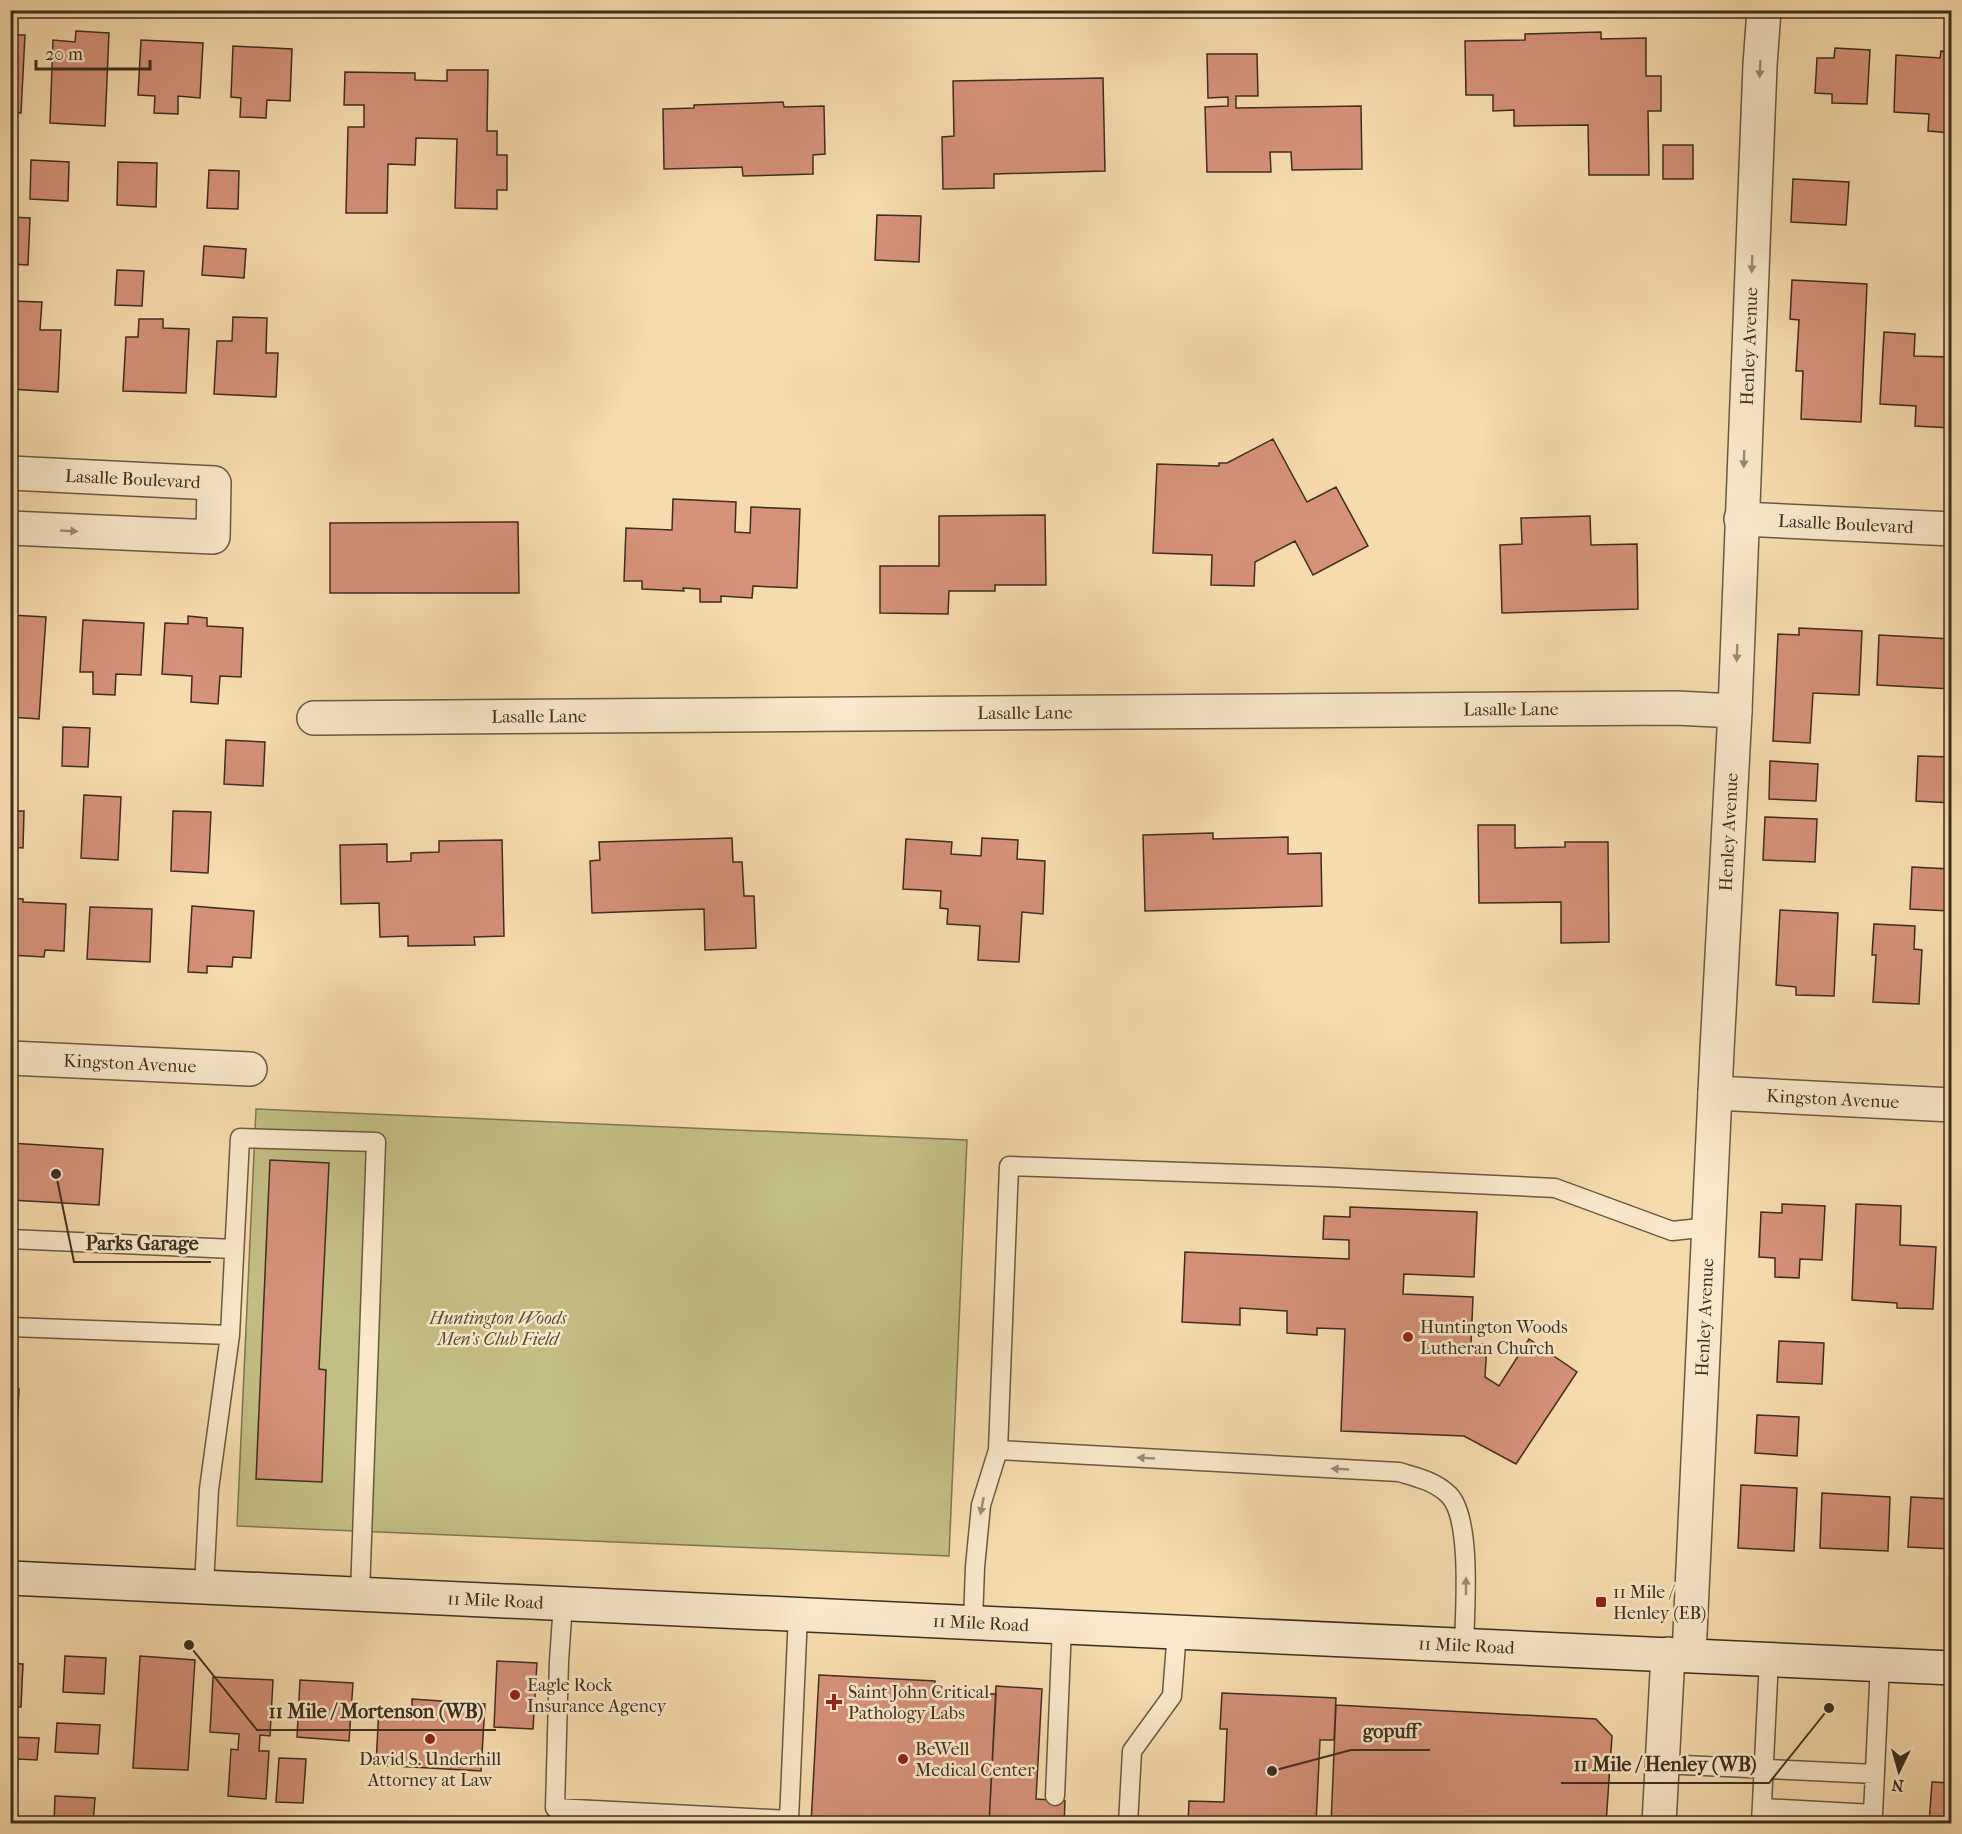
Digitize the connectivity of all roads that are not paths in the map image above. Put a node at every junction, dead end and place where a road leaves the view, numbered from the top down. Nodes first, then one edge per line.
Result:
1 (1764, 10) edge
2 (10, 473) edge
3 (1741, 519) junction
4 (10, 528) edge
5 (1952, 529) edge
6 (1735, 711) junction
7 (314, 718) dead end
8 (10, 1058) edge
9 (250, 1069) dead end
10 (1715, 1093) junction
11 (1952, 1105) edge
12 (1709, 1227) junction
13 (10, 1239) edge
14 (234, 1249) junction
15 (10, 1327) edge
16 (230, 1335) junction
17 (998, 1450) junction
18 (10, 1578) edge
19 (204, 1587) junction
20 (360, 1594) junction
21 (563, 1603) junction
22 (798, 1614) junction
23 (973, 1622) junction
24 (1062, 1626) junction
25 (1177, 1631) junction
26 (1464, 1644) junction
27 (1679, 1655) junction
28 (1769, 1659) junction
29 (1880, 1664) junction
30 (1952, 1668) edge
31 (1662, 1764) junction
32 (1764, 1768) junction
33 (1875, 1774) junction
34 (1055, 1796) dead end
35 (1762, 1816) edge
36 (1128, 1824) edge
37 (1659, 1824) edge

1 -> 3 street, Henley Avenue
4 -> 2 street, Lasalle Boulevard
3 - 5 street, Lasalle Boulevard
3 -> 6 street, Henley Avenue
6 - 7 street, Lasalle Lane
6 - 10 street, Henley Avenue
8 - 9 street, Kingston Avenue
10 - 11 street, Kingston Avenue
10 - 12 street, Henley Avenue
12 - 17 lane
12 - 27 street, Henley Avenue
13 - 14 lane
14 - 16 lane
14 - 20 lane
15 - 16 lane
16 - 19 lane
17 -> 23 lane
26 -> 17 lane
18 - 19 street, 11 Mile Road
19 - 20 street, 11 Mile Road
20 - 21 street, 11 Mile Road
21 - 22 street, 11 Mile Road
21 - 22 lane
22 - 23 street, 11 Mile Road
23 - 24 street, 11 Mile Road
24 - 25 street, 11 Mile Road
24 - 34 lane
25 - 26 street, 11 Mile Road
25 - 36 lane
26 - 27 street, 11 Mile Road
27 - 28 street, 11 Mile Road
27 - 31 street, Henley Avenue
28 - 29 street, 11 Mile Road
28 - 32 lane
29 - 30 street, 11 Mile Road
29 - 33 lane
31 - 32 lane
31 - 37 street, Henley Avenue
32 - 33 lane
32 - 35 lane
33 - 35 lane

